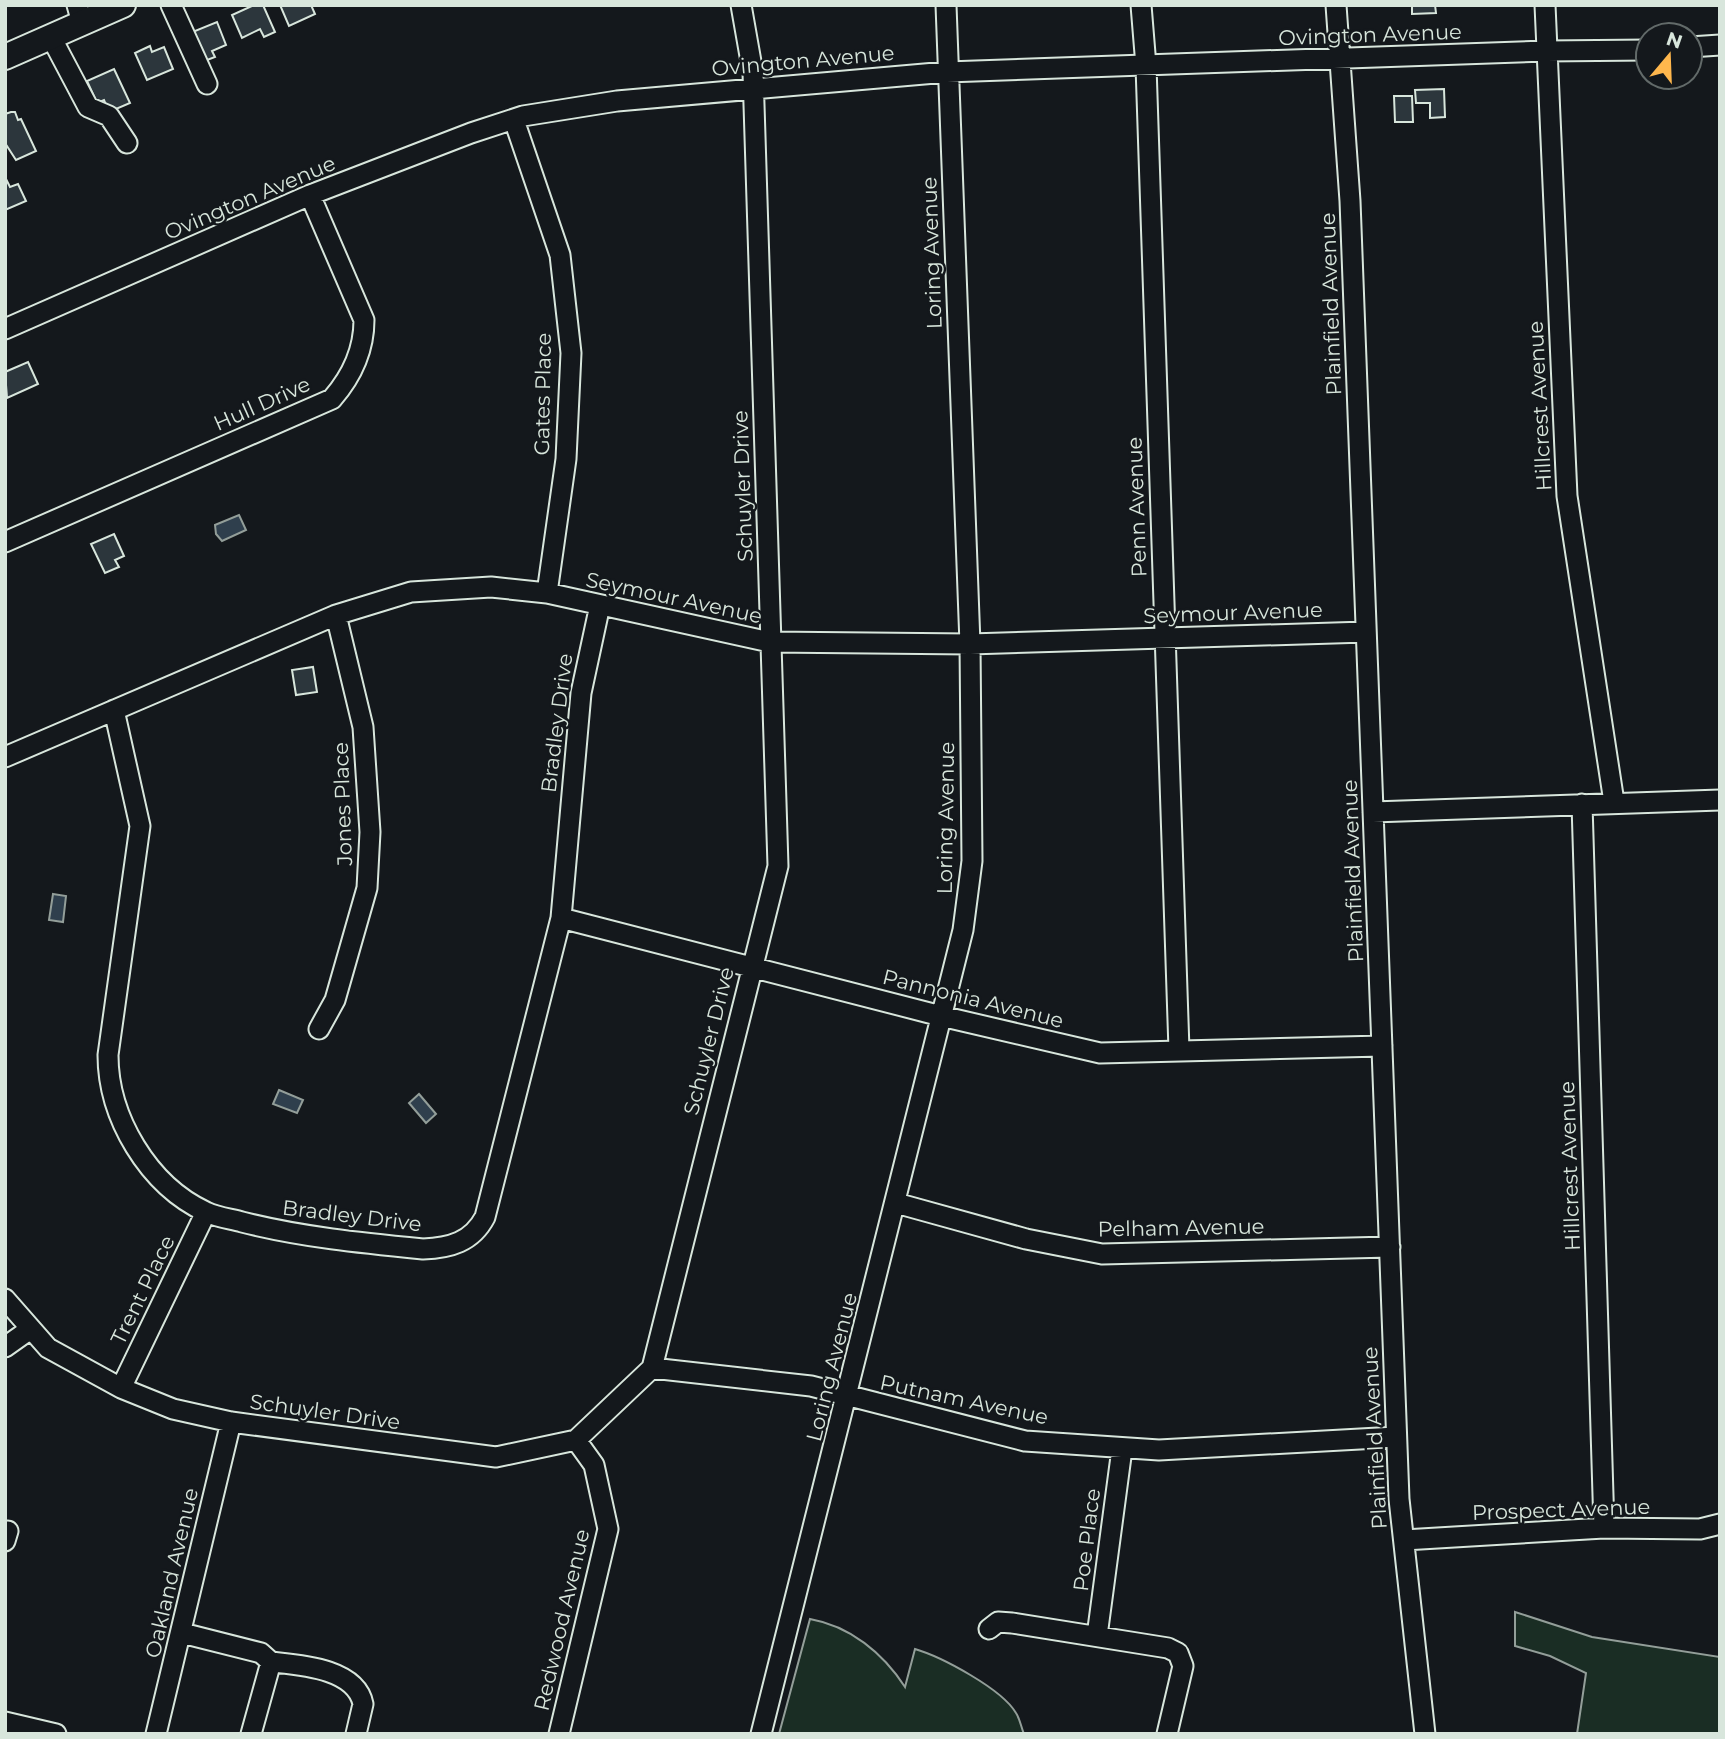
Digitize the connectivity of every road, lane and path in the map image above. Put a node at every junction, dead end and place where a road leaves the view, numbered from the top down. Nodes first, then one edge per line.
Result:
1 (122, 5) edge
2 (172, 5) edge
3 (741, 5) edge
4 (946, 5) edge
5 (1141, 5) edge
6 (1336, 5) edge
7 (1545, 5) edge
8 (79, 14) edge
9 (51, 37) junction
10 (1634, 50) edge
11 (1546, 51) junction
12 (5, 57) edge
13 (1340, 59) junction
14 (1146, 66) junction
15 (947, 72) junction
16 (206, 84) dead end
17 (753, 88) junction
18 (513, 120) junction
19 (127, 143) dead end
20 (310, 195) junction
21 (5, 329) edge
22 (5, 542) edge
23 (547, 593) junction
24 (600, 605) junction
25 (336, 615) junction
26 (1366, 632) junction
27 (1165, 638) junction
28 (770, 642) junction
29 (970, 644) junction
30 (114, 710) junction
31 (5, 757) edge
32 (1720, 800) edge
33 (1614, 802) junction
34 (1582, 803) junction
35 (1373, 812) junction
36 (561, 918) junction
37 (750, 968) junction
38 (941, 1016) junction
39 (318, 1029) dead end
40 (1382, 1046) junction
41 (1179, 1050) junction
42 (896, 1203) junction
43 (206, 1212) junction
44 (1390, 1247) junction
45 (5, 1299) edge
46 (29, 1330) junction
47 (5, 1348) edge
48 (652, 1368) junction
49 (121, 1388) junction
50 (848, 1398) junction
51 (231, 1422) junction
52 (1396, 1437) junction
53 (576, 1440) junction
54 (1122, 1449) junction
55 (1720, 1524) edge
56 (1604, 1528) junction
57 (1404, 1539) junction
58 (989, 1629) dead end
59 (182, 1633) junction
60 (1097, 1636) junction
61 (271, 1662) junction
62 (5, 1722) edge
63 (56, 1734) edge
64 (156, 1734) edge
65 (251, 1734) edge
66 (356, 1734) edge
67 (559, 1734) edge
68 (761, 1734) edge
69 (1167, 1734) edge
70 (1425, 1734) edge

1 - 8 main road
2 - 16 street
3 - 17 street, Schuyler Drive
4 - 15 street, Loring Avenue
5 - 14 street, Penn Avenue
6 - 13 street, Plainfield Avenue
7 - 11 street, Hillcrest Avenue
8 - 9 main road
9 - 12 main road
9 - 19 street
10 - 11 street, Ovington Avenue
11 - 13 street, Ovington Avenue
11 - 33 street, Hillcrest Avenue
13 - 14 street, Ovington Avenue
13 - 26 street, Plainfield Avenue
14 - 15 street, Ovington Avenue
14 - 27 street, Penn Avenue
15 - 17 street, Ovington Avenue
15 - 29 street, Loring Avenue
17 - 18 street, Ovington Avenue
17 - 28 street, Schuyler Drive
18 - 20 street, Ovington Avenue
18 - 23 street, Gates Place
20 - 21 street, Ovington Avenue
20 - 22 street, Hull Drive
23 - 24 street, Seymour Avenue
23 - 25 street, Seymour Avenue
24 - 28 street, Seymour Avenue
24 - 36 street, Bradley Drive
25 - 30 street, Seymour Avenue
25 - 39 street, Jones Place
26 - 27 street, Seymour Avenue
26 - 35 street, Plainfield Avenue
27 - 29 street, Seymour Avenue
27 - 41 street, Penn Avenue
28 - 29 street, Seymour Avenue
28 - 37 street, Schuyler Drive
29 - 38 street, Loring Avenue
30 - 31 street, Seymour Avenue
30 - 43 street, Bradley Drive
32 - 33 street
33 - 34 street
34 - 35 street
34 - 56 street, Hillcrest Avenue
35 - 40 street, Plainfield Avenue
36 - 37 street, Pannonia Avenue
36 - 43 street, Bradley Drive
37 - 38 street, Pannonia Avenue
37 - 48 street, Schuyler Drive
38 - 41 street, Pannonia Avenue
38 - 42 street, Loring Avenue
40 - 41 street, Pannonia Avenue
40 - 44 street, Plainfield Avenue
42 - 44 street, Pelham Avenue
42 - 50 street, Loring Avenue
43 - 49 street, Trent Place
44 - 52 street, Plainfield Avenue
45 - 46 street, Schuyler Drive
46 - 47 street
46 - 49 street, Schuyler Drive
48 - 50 street, Putnam Avenue
48 - 53 street
49 - 51 street, Schuyler Drive
50 - 54 street, Putnam Avenue
50 - 68 street, Loring Avenue
51 - 53 street, Schuyler Drive
51 - 59 street, Oakland Avenue
52 - 54 street, Putnam Avenue
52 - 57 street, Plainfield Avenue
53 - 67 street, Redwood Avenue
54 - 60 street, Poe Place
55 - 56 street, Prospect Avenue
56 - 57 street, Prospect Avenue
57 - 70 street, Plainfield Avenue
58 - 60 street
59 - 61 street
59 - 64 street, Oakland Avenue
60 - 69 street
61 - 65 street
61 - 66 street
62 - 63 street

